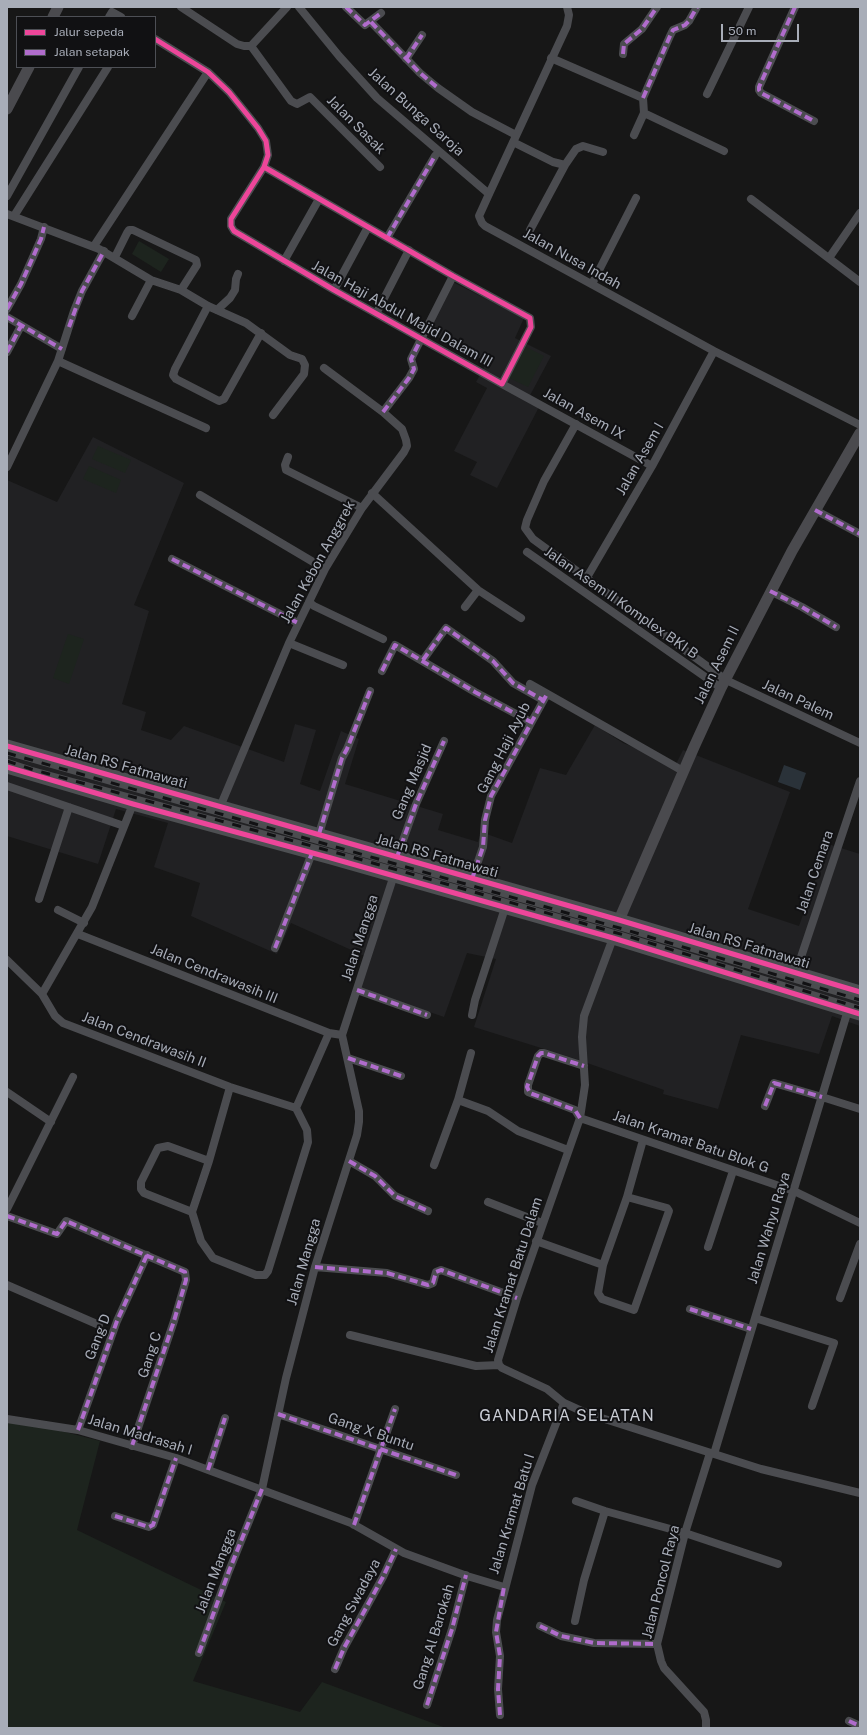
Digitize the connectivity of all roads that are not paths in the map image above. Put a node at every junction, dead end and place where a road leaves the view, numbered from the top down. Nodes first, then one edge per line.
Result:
1 (58, 7) edge
2 (181, 7) edge
3 (287, 7) edge
4 (299, 7) edge
5 (346, 7) edge
6 (567, 7) edge
7 (657, 7) edge
8 (697, 7) edge
9 (748, 7) edge
10 (795, 7) edge
11 (381, 13) dead end
12 (54, 16) edge
13 (109, 16) edge
14 (119, 16) edge
15 (371, 22) junction
16 (422, 35) dead end
17 (156, 40) edge
18 (251, 46) junction
19 (623, 54) dead end
20 (551, 58) junction
21 (406, 59) junction
22 (28, 68) edge
23 (78, 68) edge
24 (107, 68) edge
25 (208, 72) junction
26 (707, 94) dead end
27 (642, 98) junction
28 (7, 109) edge
29 (644, 113) junction
30 (814, 120) dead end
31 (634, 135) dead end
32 (515, 139) junction
33 (724, 151) dead end
34 (603, 152) dead end
35 (435, 156) dead end
36 (565, 164) junction
37 (264, 167) junction
38 (380, 167) dead end
39 (489, 194) junction
40 (7, 196) edge
41 (319, 198) junction
42 (636, 198) dead end
43 (751, 199) dead end
44 (860, 213) edge
45 (11, 215) edge
46 (44, 227) junction
47 (368, 227) junction
48 (530, 230) dead end
49 (387, 238) junction
50 (94, 246) junction
51 (409, 250) junction
52 (104, 252) junction
53 (115, 257) junction
54 (829, 258) junction
55 (284, 261) junction
56 (238, 274) dead end
57 (453, 276) junction
58 (151, 280) junction
59 (860, 282) edge
60 (592, 284) junction
61 (180, 290) junction
62 (334, 290) junction
63 (208, 306) junction
64 (7, 309) edge
65 (217, 310) junction
66 (376, 312) junction
67 (132, 316) dead end
68 (7, 317) edge
69 (21, 326) junction
70 (261, 333) junction
71 (422, 337) junction
72 (62, 348) junction
73 (714, 351) junction
74 (7, 352) edge
75 (58, 360) junction
76 (324, 368) dead end
77 (502, 384) junction
78 (383, 412) junction
79 (273, 415) dead end
80 (576, 424) junction
81 (860, 425) edge
82 (206, 428) dead end
83 (860, 433) edge
84 (288, 457) dead end
85 (652, 466) junction
86 (7, 467) edge
87 (372, 493) junction
88 (200, 495) dead end
89 (362, 508) junction
90 (816, 510) junction
91 (860, 534) edge
92 (526, 552) dead end
93 (172, 559) dead end
94 (325, 569) junction
95 (586, 579) junction
96 (478, 590) junction
97 (770, 592) junction
98 (309, 602) junction
99 (465, 607) dead end
100 (521, 618) dead end
101 (298, 623) junction
102 (836, 627) dead end
103 (383, 639) dead end
104 (289, 642) junction
105 (423, 660) junction
106 (343, 665) dead end
107 (382, 671) dead end
108 (530, 684) dead end
109 (724, 684) junction
110 (370, 691) dead end
111 (545, 697) junction
112 (531, 722) junction
113 (444, 741) dead end
114 (860, 743) edge
115 (7, 746) edge
116 (7, 767) edge
117 (683, 771) junction
118 (860, 781) edge
119 (7, 786) edge
120 (133, 804) junction
121 (220, 806) junction
122 (69, 807) junction
123 (124, 826) junction
124 (309, 831) junction
125 (304, 850) junction
126 (397, 857) junction
127 (394, 876) junction
128 (472, 879) junction
129 (39, 899) dead end
130 (505, 908) junction
131 (58, 910) dead end
132 (619, 920) junction
133 (84, 923) junction
134 (78, 934) junction
135 (613, 938) junction
136 (275, 948) dead end
137 (7, 960) edge
138 (796, 972) junction
139 (357, 990) junction
140 (860, 992) edge
141 (42, 994) junction
142 (854, 1012) edge
143 (427, 1015) dead end
144 (472, 1015) dead end
145 (329, 1033) junction
146 (342, 1035) junction
147 (471, 1053) dead end
148 (348, 1058) junction
149 (584, 1066) junction
150 (401, 1076) dead end
151 (73, 1077) dead end
152 (230, 1087) junction
153 (7, 1092) edge
154 (822, 1097) junction
155 (458, 1100) junction
156 (765, 1106) dead end
157 (296, 1108) junction
158 (860, 1109) edge
159 (580, 1118) junction
160 (51, 1122) junction
161 (643, 1140) junction
162 (568, 1150) junction
163 (209, 1161) junction
164 (348, 1161) junction
165 (434, 1165) dead end
166 (733, 1171) junction
167 (794, 1191) junction
168 (627, 1197) junction
169 (488, 1202) dead end
170 (7, 1207) edge
171 (428, 1210) dead end
172 (192, 1212) junction
173 (7, 1216) edge
174 (860, 1222) edge
175 (542, 1223) junction
176 (536, 1242) junction
177 (860, 1244) edge
178 (708, 1247) dead end
179 (147, 1255) junction
180 (603, 1265) junction
181 (315, 1267) junction
182 (7, 1285) edge
183 (517, 1298) junction
184 (840, 1298) dead end
185 (690, 1309) dead end
186 (755, 1318) junction
187 (99, 1325) dead end
188 (751, 1329) junction
189 (350, 1335) dead end
190 (499, 1365) junction
191 (564, 1403) junction
192 (812, 1406) dead end
193 (395, 1409) dead end
194 (278, 1414) junction
195 (225, 1418) dead end
196 (7, 1419) edge
197 (78, 1430) junction
198 (132, 1446) junction
199 (380, 1448) junction
200 (712, 1454) junction
201 (176, 1458) junction
202 (208, 1470) junction
203 (456, 1475) dead end
204 (262, 1489) junction
205 (860, 1493) edge
206 (576, 1500) dead end
207 (605, 1511) junction
208 (115, 1516) dead end
209 (354, 1525) junction
210 (685, 1533) junction
211 (396, 1549) junction
212 (778, 1564) dead end
213 (466, 1575) junction
214 (504, 1587) junction
215 (575, 1621) dead end
216 (540, 1626) dead end
217 (657, 1644) junction
218 (199, 1653) dead end
219 (335, 1669) dead end
220 (427, 1705) dead end
221 (500, 1715) dead end
222 (849, 1721) dead end
223 (860, 1726) edge
224 (706, 1728) edge

1 - 12 street
2 - 18 street
3 - 18 street
4 - 39 street, Jalan Bunga Saroja
5 - 15 street
6 - 20 street, Jalan Nusa Indah
7 - 19 street
8 - 27 street
9 - 26 street
10 - 30 street
11 - 15 street
13 - 14 street
15 - 21 street
16 - 21 street
17 - 25 street
18 - 38 street, Jalan Sasak
20 - 27 street
20 - 32 street, Jalan Nusa Indah
21 - 32 street
22 - 28 street
23 - 40 street
24 - 45 street
25 - 37 street
25 - 50 street
27 - 29 street
29 - 31 street
29 - 33 street
32 - 36 street
32 - 39 street, Jalan Nusa Indah
34 - 36 street
35 - 49 street
36 - 48 street
37 - 41 street, Jalan Haji Abdul Majid Dalam III
37 - 55 street, Jalan Haji Abdul Majid Dalam III
39 - 60 street, Jalan Nusa Indah
41 - 47 street, Jalan Haji Abdul Majid Dalam III
41 - 55 street
42 - 60 street
43 - 54 street
44 - 54 street
45 - 46 street
46 - 50 street
46 - 64 street
47 - 49 street, Jalan Haji Abdul Majid Dalam III
47 - 62 street, Jalan Haji Abdul Majid Dalam III
49 - 51 street, Jalan Haji Abdul Majid Dalam III
50 - 52 street
51 - 57 street, Jalan Haji Abdul Majid Dalam III
51 - 66 street, Jalan Haji Abdul Majid Dalam III
52 - 53 street
52 - 72 street
53 - 58 street
53 - 61 street
54 - 59 street
55 - 62 street, Jalan Haji Abdul Majid Dalam III
56 - 65 street
57 - 71 street, Jalan Haji Abdul Majid Dalam III
57 - 77 street, Jalan Haji Abdul Majid Dalam III
58 - 61 street
58 - 67 street
60 - 73 street, Jalan Nusa Indah
61 - 63 street
62 - 66 street, Jalan Haji Abdul Majid Dalam III
63 - 65 street
63 - 70 street
65 - 70 street
66 - 71 street, Jalan Haji Abdul Majid Dalam III
68 - 69 street
69 - 72 street
69 - 74 street
70 - 79 street
71 - 77 street, Jalan Haji Abdul Majid Dalam III
71 - 78 street
72 - 75 street
73 - 81 street, Jalan Nusa Indah
73 - 85 street, Jalan Asem I
75 - 82 street
75 - 86 street
76 - 78 street, Jalan Kebon Anggrek
77 - 80 street, Jalan Asem IX
78 - 87 street, Jalan Kebon Anggrek
80 - 85 street, Jalan Asem IX
80 - 95 street
83 - 90 street, Jalan Asem II
84 - 89 street
85 - 95 street, Jalan Asem I
87 - 89 street, Jalan Kebon Anggrek
87 - 96 street
88 - 94 street
89 - 94 street, Jalan Kebon Anggrek
90 - 91 street
90 - 97 street, Jalan Asem II
92 - 109 street, Jalan Asem II Komplex BKI B
93 - 101 street
94 - 98 street, Jalan Kebon Anggrek
95 - 109 street
96 - 99 street
96 - 100 street
97 - 102 street
97 - 109 street, Jalan Asem II
98 - 101 street, Jalan Kebon Anggrek
98 - 103 street
101 - 104 street, Jalan Kebon Anggrek
104 - 106 street
104 - 121 street, Jalan Kebon Anggrek
105 - 107 street
105 - 111 street
105 - 112 street
108 - 111 street
109 - 114 street, Jalan Palem
109 - 117 street, Jalan Asem II
110 - 124 street
111 - 112 street, Gang Haji Ayub
111 - 117 street
112 - 128 street, Gang Haji Ayub
113 - 126 street, Gang Masjid
115 - 121 main road, Jalan RS Fatmawati
116 - 120 main road
117 - 132 street, Jalan Asem II
118 - 138 street, Jalan Cemara
119 - 122 street
120 - 123 street
120 - 125 main road
121 - 124 main road, Jalan RS Fatmawati
122 - 123 street
122 - 129 street
123 - 133 street
124 - 125 main road
124 - 126 main road, Jalan RS Fatmawati
125 - 127 main road
125 - 136 street
126 - 128 main road, Jalan RS Fatmawati
127 - 130 main road
127 - 139 street, Jalan Mangga
128 - 132 main road, Jalan RS Fatmawati
130 - 135 main road
130 - 144 street
131 - 133 street
132 - 138 main road, Jalan RS Fatmawati
133 - 134 street
134 - 141 street
134 - 145 street, Jalan Cendrawasih III
135 - 142 main road
135 - 149 street, Jalan Kramat Batu Dalam
137 - 141 street, Jalan Cendrawasih II
138 - 140 main road, Jalan RS Fatmawati
139 - 143 street
139 - 146 street, Jalan Mangga
141 - 152 street, Jalan Cendrawasih II
142 - 154 street, Jalan Wahyu Raya
145 - 146 street, Jalan Cendrawasih III
145 - 157 street
146 - 148 street, Jalan Mangga
147 - 155 street
148 - 150 street
148 - 164 street, Jalan Mangga
149 - 159 street, Jalan Kramat Batu Dalam
149 - 159 street, Jalan Kramat Batu Blok G
151 - 160 street
152 - 157 street, Jalan Cendrawasih II
152 - 163 street
153 - 160 street
154 - 156 street
154 - 158 street
154 - 167 street, Jalan Wahyu Raya
155 - 162 street
155 - 165 street
157 - 172 street
159 - 161 street, Jalan Kramat Batu Blok G
159 - 162 street, Jalan Kramat Batu Dalam
160 - 170 street
161 - 166 street, Jalan Kramat Batu Blok G
161 - 168 street
162 - 175 street, Jalan Kramat Batu Dalam
163 - 172 street
163 - 172 street
164 - 171 street
164 - 181 street, Jalan Mangga
166 - 167 street, Jalan Kramat Batu Blok G
166 - 178 street
167 - 174 street, Jalan Kramat Batu Blok G
167 - 186 street, Jalan Wahyu Raya
168 - 180 street
168 - 180 street
169 - 175 street
173 - 179 street
175 - 176 street, Jalan Kramat Batu Dalam
176 - 180 street
176 - 183 street, Jalan Kramat Batu Dalam
177 - 184 street
179 - 197 street, Gang D
179 - 198 street, Gang C
181 - 183 street
181 - 194 street, Jalan Mangga
182 - 187 street
183 - 190 street, Jalan Kramat Batu Dalam
185 - 188 street
186 - 188 street, Jalan Wahyu Raya
186 - 192 street
188 - 200 street, Jalan Wahyu Raya
189 - 190 street
190 - 191 street, Jalan Kramat Batu Dalam
191 - 200 street, Jalan Kramat Batu Dalam
191 - 214 street, Jalan Kramat Batu I
193 - 199 street
194 - 199 street, Gang X Buntu
194 - 204 street, Jalan Mangga
195 - 202 street
196 - 197 street, Jalan Madrasah I
197 - 198 street, Jalan Madrasah I
198 - 201 street, Jalan Madrasah I
199 - 203 street, Gang X Buntu
199 - 209 street
200 - 205 street, Jalan Kramat Batu Dalam
200 - 210 street, Jalan Poncol Raya
201 - 202 street, Jalan Madrasah I
201 - 208 street
202 - 204 street, Jalan Madrasah I
204 - 209 street, Jalan Madrasah I
204 - 218 street, Jalan Mangga
206 - 207 street
207 - 210 street
207 - 215 street
209 - 211 street, Jalan Madrasah I
210 - 212 street
210 - 217 street, Jalan Poncol Raya
211 - 213 street, Jalan Madrasah I
211 - 219 street, Gang Swadaya
213 - 214 street, Jalan Madrasah I
213 - 220 street, Gang Al Barokah
214 - 221 street, Jalan Kramat Batu I
216 - 217 street
217 - 224 street, Jalan Poncol Raya
222 - 223 street

